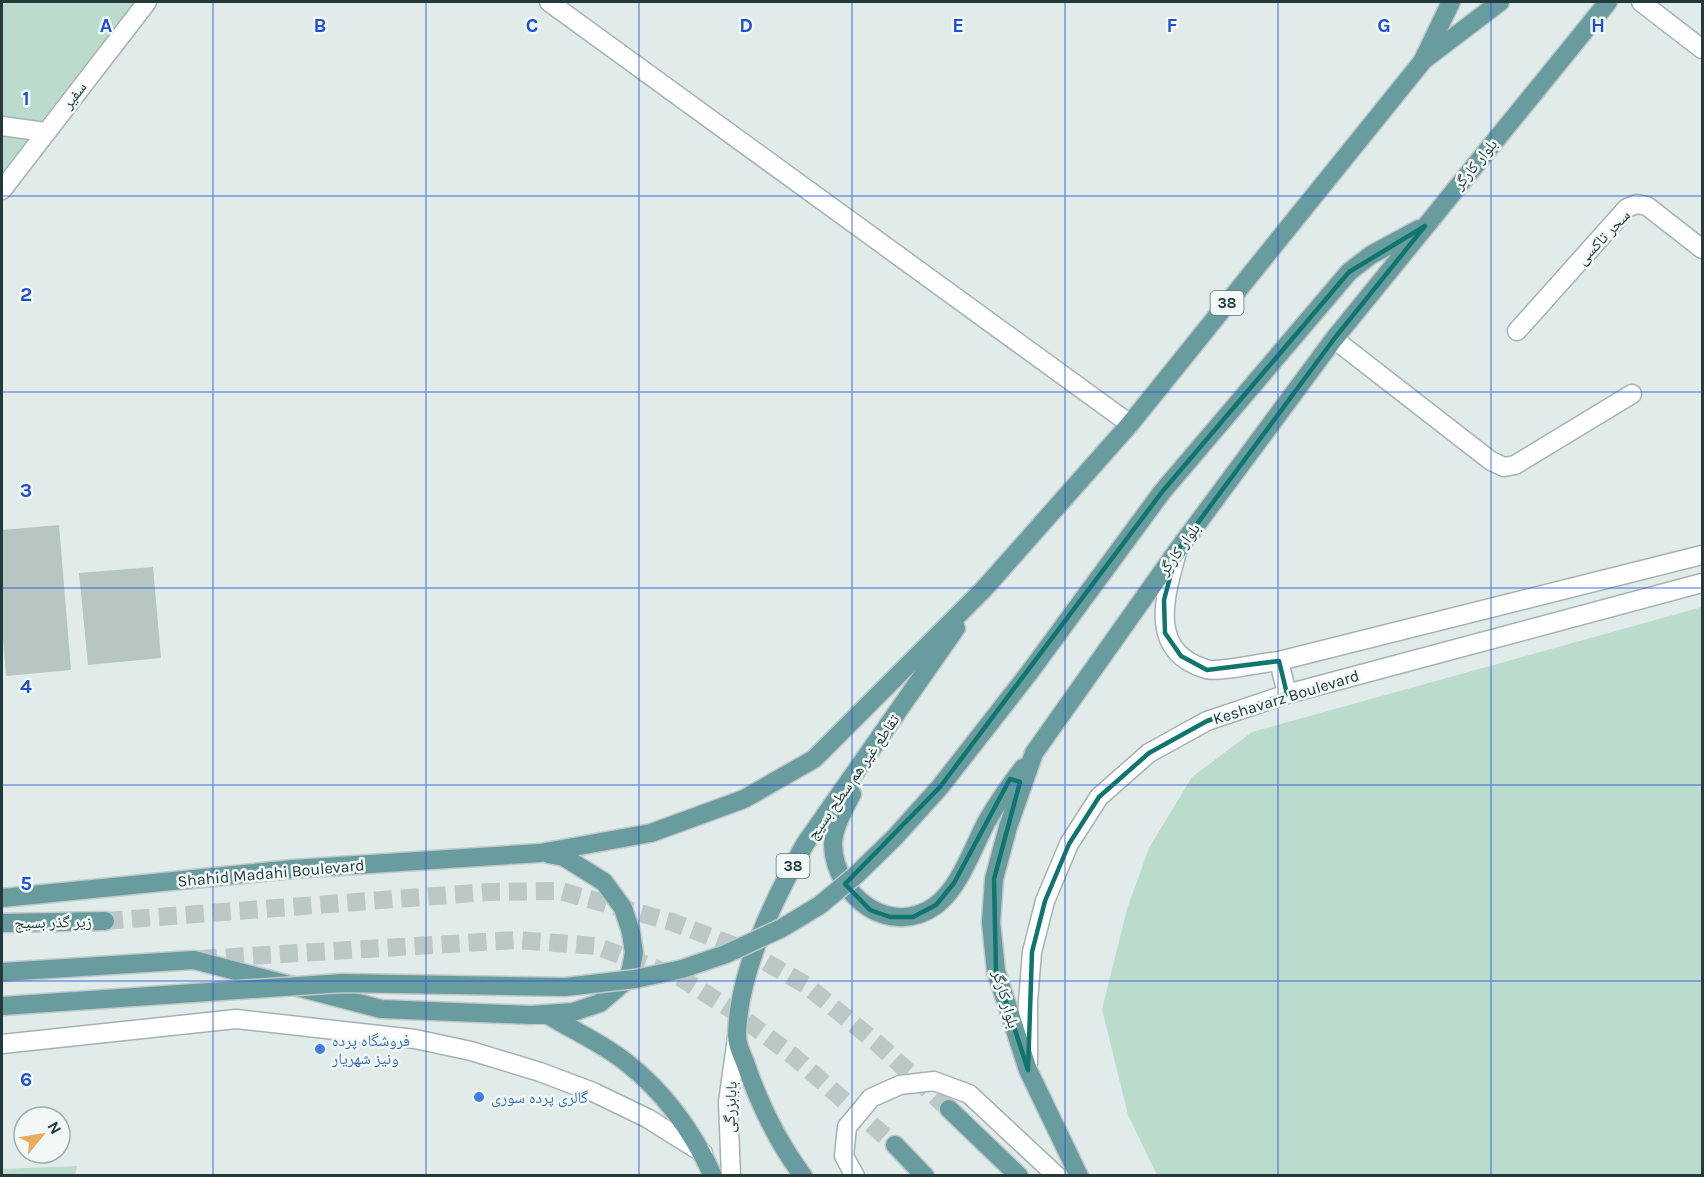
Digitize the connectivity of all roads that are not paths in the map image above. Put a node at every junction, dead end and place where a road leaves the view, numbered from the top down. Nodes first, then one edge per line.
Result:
1 (147, 2) edge
2 (549, 2) edge
3 (1451, 2) edge
4 (1500, 2) edge
5 (1608, 2) edge
6 (1641, 2) edge
7 (1702, 49) edge
8 (1422, 62) junction
9 (2, 126) edge
10 (45, 132) junction
11 (2, 190) edge
12 (1425, 226) junction
13 (1702, 249) edge
14 (1517, 330) dead end
15 (1334, 339) junction
16 (1632, 394) dead end
17 (1130, 424) junction
18 (1177, 551) junction
19 (1702, 555) edge
20 (1702, 583) edge
21 (983, 590) junction
22 (1279, 661) junction
23 (1287, 694) junction
24 (884, 734) junction
25 (1034, 753) junction
26 (540, 853) junction
27 (2, 898) edge
28 (105, 921) tunnel mouth
29 (2, 923) edge
30 (2, 972) edge
31 (2, 1006) edge
32 (548, 1015) junction
33 (737, 1038) junction
34 (2, 1044) edge
35 (1028, 1070) junction
36 (949, 1109) tunnel mouth
37 (895, 1145) tunnel mouth
38 (703, 1153) junction
39 (713, 1176) edge
40 (731, 1176) edge
41 (803, 1176) edge
42 (855, 1176) edge
43 (925, 1176) edge
44 (1019, 1176) edge
45 (1057, 1176) edge
46 (1079, 1176) edge

1 - 10 street, سفیر
2 - 17 street
3 - 8 main road, 38
4 - 8 main road
5 - 12 main road, بلوار کارگر / 38
6 - 7 street
8 - 17 main road, 38
9 - 10 street
10 - 11 street, سفیر
12 - 15 main road, بلوار کارگر / 38
12 - 31 main road, bridge
13 - 14 street, سحر تاکسی
15 - 16 street
15 - 18 main road, بلوار کارگر / 38
17 - 21 main road, 38
18 - 22 street, Keshavarz Boulevard
18 - 25 main road, بلوار کارگر / 38
19 - 22 street, Keshavarz Boulevard
20 - 23 street, Keshavarz Boulevard
21 - 24 main road, تقاطع غیر هم سطح بسیج / 38
21 - 26 main road
22 - 23 street
23 - 35 street, Keshavarz Boulevard
24 - 25 main road, 38
24 - 33 main road, تقاطع غیر هم سطح بسیج / 38
25 - 35 main road, بلوار کارگر / 38
26 - 27 main road, Shahid Madahi Boulevard
26 - 32 main road
28 - 29 main road, زیر گذر بسیج
30 - 32 main road
32 - 38 main road
33 - 40 street, بابابزرگی
33 - 41 main road, تقاطع غیر هم سطح بسیج / 38
34 - 38 street
35 - 46 main road, بلوار کارگر / 38
36 - 44 main road
37 - 43 main road
38 - 39 main road
42 - 45 street

